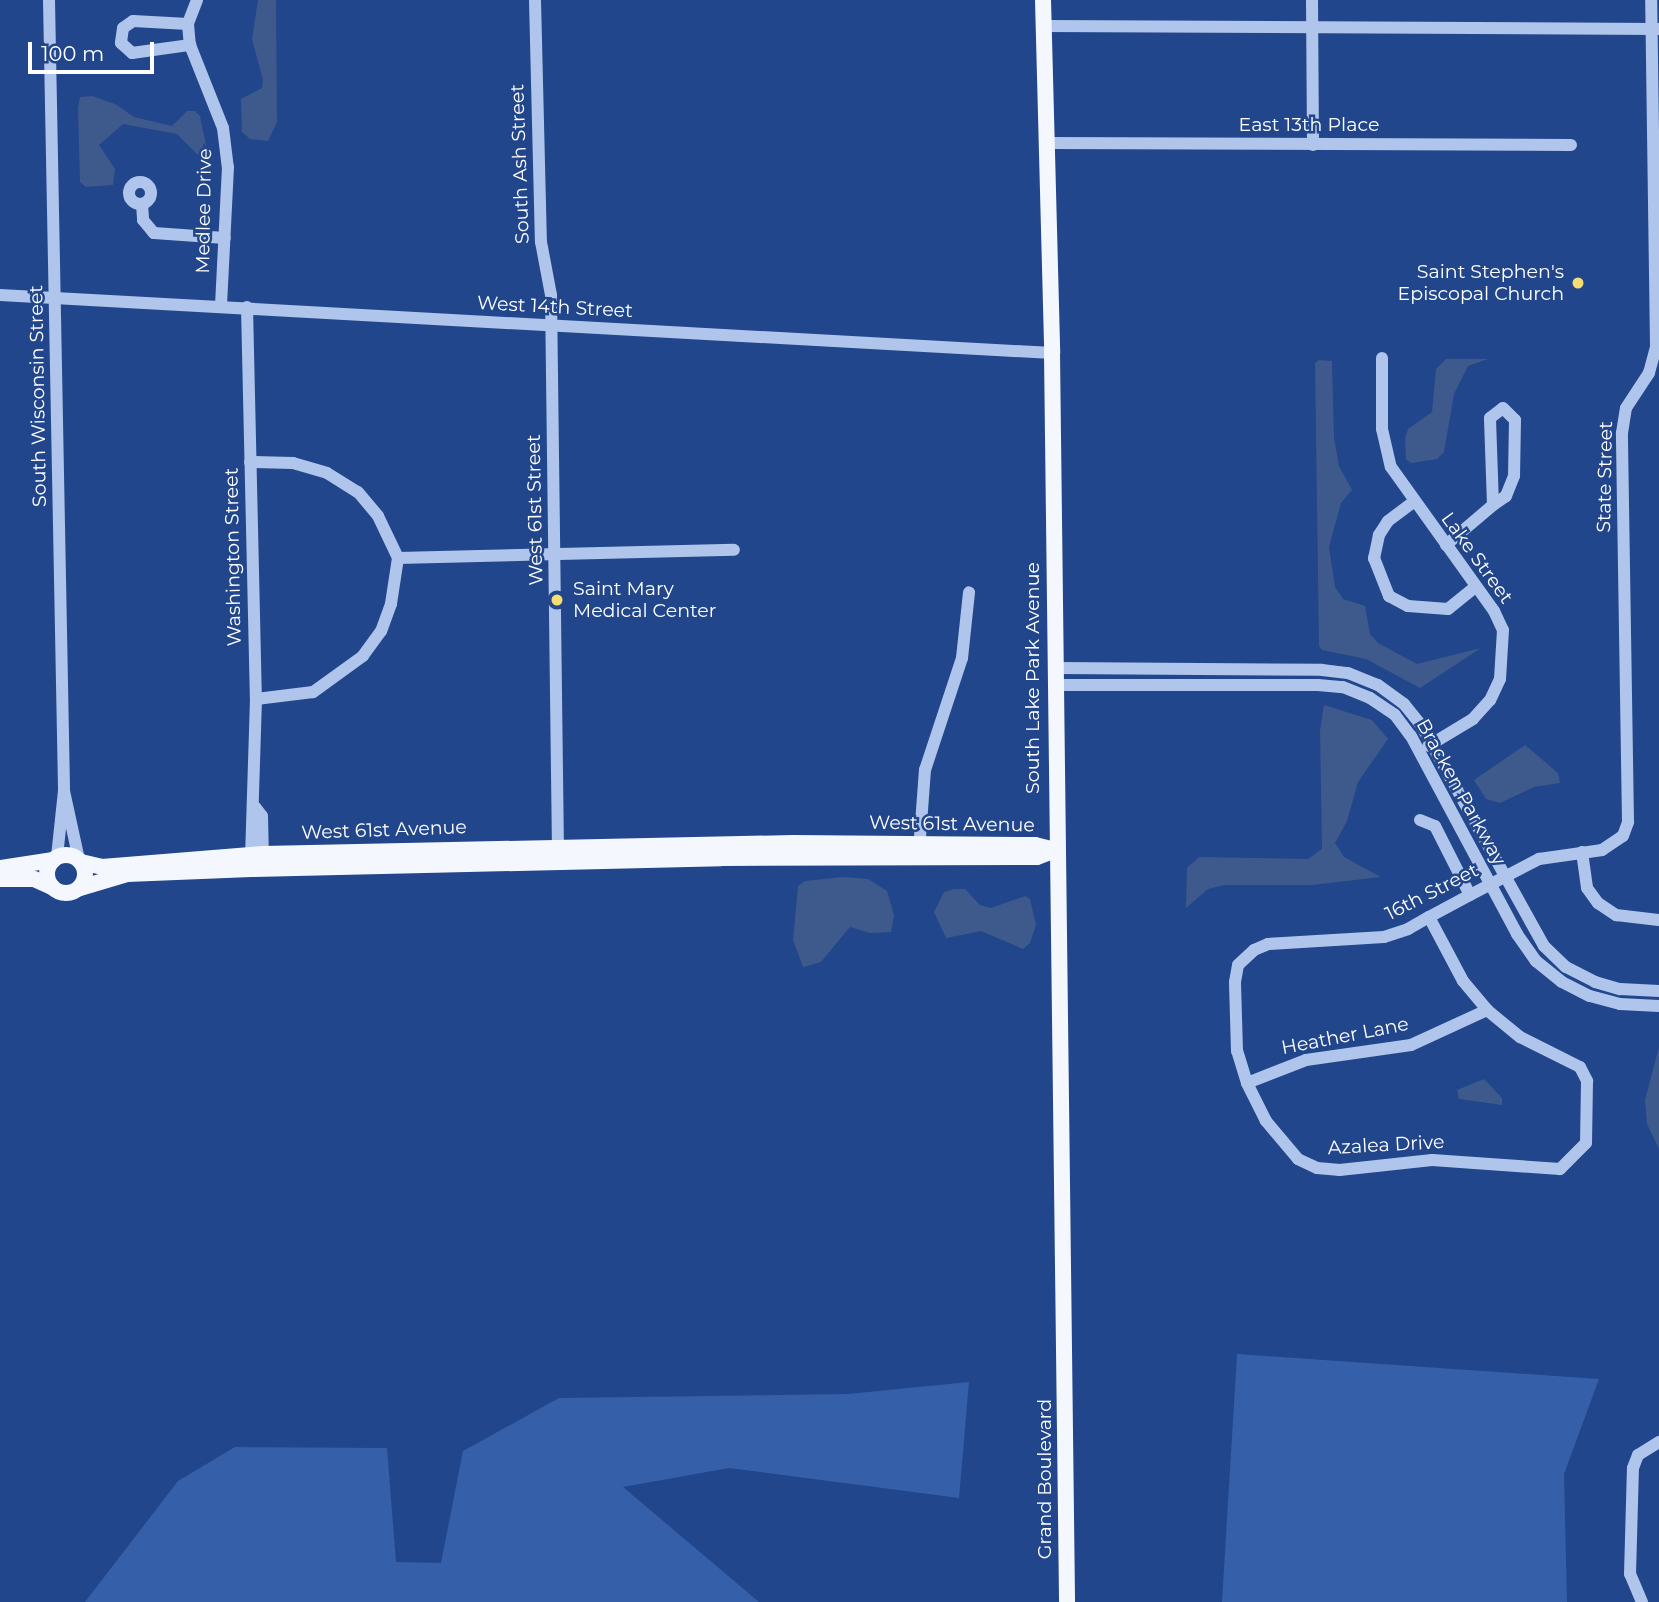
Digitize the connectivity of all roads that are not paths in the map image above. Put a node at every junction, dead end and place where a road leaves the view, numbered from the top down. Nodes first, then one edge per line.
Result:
1 (49, 0) edge
2 (197, 0) edge
3 (535, 0) edge
4 (1043, 0) edge
5 (1312, 0) edge
6 (1651, 0) edge
7 (188, 24) junction
8 (1043, 26) junction
9 (1313, 28) junction
10 (1655, 29) edge
11 (190, 45) junction
12 (1046, 143) junction
13 (1313, 145) junction
14 (1571, 145) dead end
15 (142, 204) dead end
16 (225, 238) junction
17 (0, 295) edge
18 (55, 298) junction
19 (221, 305) junction
20 (247, 307) junction
21 (551, 326) junction
22 (1052, 353) junction
23 (1382, 358) dead end
24 (250, 462) junction
25 (1412, 503) junction
26 (1493, 505) junction
27 (1446, 545) junction
28 (734, 550) dead end
29 (556, 554) junction
30 (398, 558) junction
31 (1475, 587) junction
32 (969, 592) dead end
33 (1191, 669) junction
34 (1056, 676) junction
35 (1191, 685) junction
36 (256, 699) junction
37 (1433, 743) junction
38 (1419, 751) junction
39 (64, 790) junction
40 (1420, 820) dead end
41 (1623, 836) joint
42 (1055, 850) junction
43 (919, 851) junction
44 (1582, 852) junction
45 (558, 854) junction
46 (55, 859) junction
47 (80, 861) junction
48 (257, 862) junction
49 (0, 868) edge
50 (1504, 877) junction
51 (0, 879) edge
52 (1490, 885) junction
53 (52, 887) junction
54 (80, 888) junction
55 (1471, 895) junction
56 (1429, 917) junction
57 (1659, 920) edge
58 (1659, 991) edge
59 (1659, 1006) edge
60 (1487, 1010) junction
61 (1247, 1083) junction
62 (1066, 1355) joint
63 (1659, 1441) edge
64 (1066, 1602) edge
65 (1643, 1602) edge

1 - 18 street, South Wisconsin Street
2 - 7 street, Medlee Drive
3 - 21 street, South Ash Street
4 - 8 main road, South Lake Park Avenue
5 - 9 street
6 - 10 street, State Street
7 - 11 street, Medlee Drive
7 - 11 street
8 - 9 street
8 - 12 main road, South Lake Park Avenue
9 - 10 street
9 - 13 street
10 - 41 street, State Street
11 - 16 street, Medlee Drive
12 - 13 street, East 13th Place
12 - 22 main road, South Lake Park Avenue
13 - 14 street, East 13th Place
15 - 16 street
16 - 19 street, Medlee Drive
17 - 18 street, West 14th Street
18 - 19 street, West 14th Street
18 - 39 street, South Wisconsin Street
19 - 20 street, West 14th Street
20 - 21 street, West 14th Street
20 - 24 street, Washington Street
21 - 22 street, West 14th Street
21 - 29 street, West 61st Street
22 - 34 main road, South Lake Park Avenue
23 - 25 street, Lake Street
24 - 30 street
24 - 36 street, Washington Street
25 - 27 street, Lake Street
25 - 31 street
26 - 26 street
26 - 27 street
27 - 31 street, Lake Street
28 - 29 street
29 - 30 street
29 - 45 street, West 61st Street
30 - 36 street
31 - 37 street, Lake Street
32 - 43 street
33 - 34 street, Bracken Parkway
33 - 35 street
33 - 37 street, Bracken Parkway
34 - 35 street, Bracken Parkway
34 - 42 main road, South Lake Park Avenue
35 - 38 street, Bracken Parkway
36 - 48 street, Washington Street
37 - 38 street, Lake Street
37 - 50 street, Bracken Parkway
38 - 52 street, Bracken Parkway
39 - 46 street, South Wisconsin Street
39 - 47 street, South Wisconsin Street
40 - 55 street
41 - 44 street, 16th Street
42 - 43 main road, West 61st Avenue
42 - 62 main road, South Lake Park Avenue
43 - 45 main road, West 61st Avenue
44 - 50 street, 16th Street
44 - 57 street
45 - 48 main road, West 61st Avenue
46 - 47 main road
46 - 49 main road
46 - 53 main road
47 - 48 main road, West 61st Avenue
47 - 54 main road
48 - 54 main road, West 61st Avenue
50 - 52 street, 16th Street
50 - 58 street, Bracken Parkway
51 - 53 main road
52 - 55 street, 16th Street
52 - 59 street, Bracken Parkway
53 - 54 main road
55 - 56 street, 16th Street
56 - 60 street
56 - 61 street, 16th Street
60 - 61 street, Heather Lane
60 - 61 street, Azalea Drive
62 - 64 main road, Grand Boulevard
63 - 65 street

